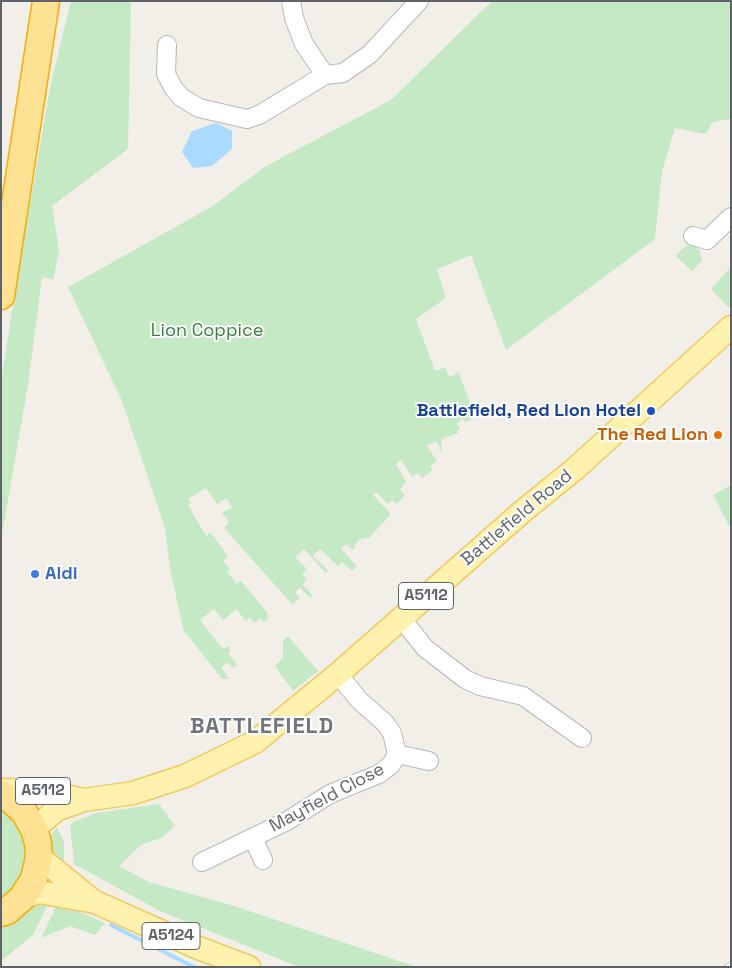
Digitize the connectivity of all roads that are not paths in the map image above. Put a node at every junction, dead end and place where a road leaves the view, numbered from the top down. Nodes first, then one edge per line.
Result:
1 (46, 1) edge
2 (291, 1) edge
3 (419, 1) edge
4 (168, 45) dead end
5 (325, 75) junction
6 (731, 217) edge
7 (704, 243) dead end
8 (1, 296) edge
9 (731, 327) edge
10 (401, 618) junction
11 (338, 674) junction
12 (582, 738) dead end
13 (397, 754) junction
14 (429, 761) dead end
15 (1, 790) edge
16 (1, 794) edge
17 (84, 800) junction
18 (34, 829) junction
19 (253, 838) junction
20 (39, 857) junction
21 (263, 860) dead end
22 (202, 862) dead end
23 (95, 902) junction
24 (8, 910) edge
25 (248, 967) edge

1 - 8 highway
2 - 5 street
3 - 5 street
4 - 5 street
6 - 7 street
9 - 10 main road, Battlefield Road / A5112
10 - 11 main road, Battlefield Road / A5112
10 - 12 street
11 - 13 street, Mayfield Close
11 - 17 main road, Battlefield Road / A5112
13 - 14 street, Mayfield Close
13 - 19 street, Mayfield Close
15 - 17 main road, Battlefield Road / A5112
16 - 18 highway
17 - 18 main road, Battlefield Road / A5112
18 - 20 highway
19 - 21 street, Mayfield Close
19 - 22 street, Mayfield Close
20 - 23 main road, A5124
20 - 24 highway
23 - 24 main road, A5124
23 - 25 main road, A5124

